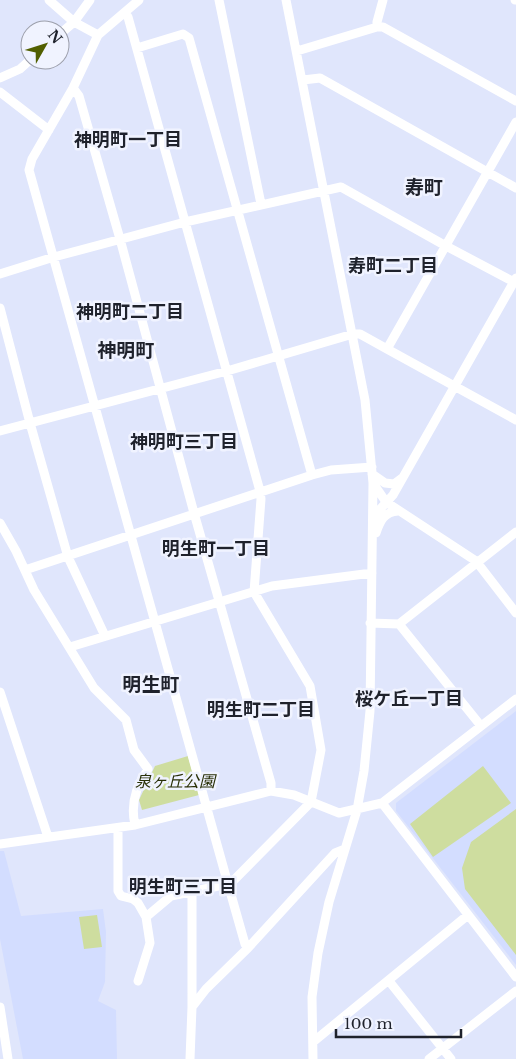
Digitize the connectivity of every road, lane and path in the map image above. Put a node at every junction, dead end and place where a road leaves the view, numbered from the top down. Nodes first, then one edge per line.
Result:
1 (49, 0) edge
2 (90, 0) edge
3 (139, 0) edge
4 (219, 0) edge
5 (286, 0) edge
6 (383, 0) edge
7 (124, 12) junction
8 (74, 22) junction
9 (70, 25) edge
10 (377, 27) junction
11 (98, 35) junction
12 (137, 48) junction
13 (297, 51) junction
14 (20, 69) edge
15 (0, 78) edge
16 (303, 80) junction
17 (73, 88) junction
18 (0, 92) edge
19 (516, 101) edge
20 (516, 122) edge
21 (49, 130) junction
22 (488, 172) junction
23 (516, 188) edge
24 (324, 190) junction
25 (261, 204) junction
26 (238, 210) junction
27 (185, 222) junction
28 (120, 239) junction
29 (446, 246) junction
30 (54, 257) junction
31 (0, 274) edge
32 (515, 280) edge
33 (0, 308) edge
34 (353, 334) junction
35 (388, 349) junction
36 (279, 355) junction
37 (227, 371) junction
38 (455, 386) junction
39 (160, 388) junction
40 (95, 406) junction
41 (516, 420) edge
42 (30, 423) junction
43 (0, 431) edge
44 (312, 475) junction
45 (372, 475) junction
46 (402, 478) junction
47 (260, 491) junction
48 (393, 495) junction
49 (386, 502) junction
50 (398, 510) junction
51 (194, 513) junction
52 (373, 517) junction
53 (0, 523) edge
54 (516, 532) edge
55 (130, 535) junction
56 (373, 542) junction
57 (68, 557) junction
58 (476, 561) junction
59 (24, 570) junction
60 (372, 573) junction
61 (254, 592) junction
62 (219, 602) junction
63 (516, 613) edge
64 (155, 621) junction
65 (370, 623) junction
66 (399, 624) junction
67 (105, 636) junction
68 (70, 647) junction
69 (0, 692) edge
70 (516, 699) edge
71 (481, 726) junction
72 (271, 791) junction
73 (311, 802) junction
74 (382, 803) junction
75 (207, 807) junction
76 (358, 810) junction
77 (135, 825) junction
78 (118, 828) junction
79 (48, 838) junction
80 (0, 844) edge
81 (345, 849) junction
82 (228, 884) junction
83 (192, 892) junction
84 (468, 915) junction
85 (146, 917) junction
86 (248, 948) junction
87 (516, 977) edge
88 (138, 981) dead end
89 (389, 981) junction
90 (516, 991) edge
91 (0, 1007) edge
92 (192, 1007) junction
93 (313, 1042) junction
94 (443, 1048) junction
95 (8, 1059) edge
96 (190, 1059) edge
97 (313, 1059) edge
98 (429, 1059) edge
99 (451, 1059) edge

1 - 8 street
2 - 8 street
3 - 7 street
4 - 25 street
5 - 13 street
6 - 10 street
7 - 11 street
7 - 12 street
8 - 9 street
8 - 11 street
10 - 13 street
10 - 19 street
11 - 17 street
12 - 26 street
12 - 27 street
13 - 16 street
14 - 15 street
16 - 22 street
16 - 24 street
17 - 21 street
17 - 28 street
18 - 21 street
20 - 22 street
21 - 30 street
22 - 23 street
22 - 29 street
24 - 25 street
24 - 29 street
24 - 34 street
25 - 26 street
26 - 27 street
26 - 36 street
27 - 28 street
27 - 37 street
28 - 30 street
28 - 39 street
29 - 32 street
29 - 35 street
30 - 31 street
30 - 40 street
32 - 38 street
33 - 42 street
34 - 35 street
34 - 36 street
34 - 45 street
35 - 38 street
36 - 37 street
36 - 44 street
37 - 39 street
37 - 47 street
38 - 41 street
38 - 46 street
39 - 40 street
39 - 51 street
40 - 42 street
40 - 55 street
42 - 43 street
42 - 57 street
44 - 45 street
44 - 47 street
45 - 46 street
45 - 49 street
45 - 52 street
46 - 48 street
47 - 51 street
47 - 61 street
48 - 49 street
48 - 50 street
49 - 50 street
49 - 52 street
50 - 56 street
50 - 58 street
51 - 55 street
51 - 62 street
52 - 56 street
53 - 59 street
54 - 58 street
55 - 57 street
55 - 64 street
56 - 60 street
57 - 59 street
57 - 67 street
58 - 63 street
58 - 66 street
59 - 68 street
60 - 61 street
60 - 65 street
61 - 62 street
61 - 73 street
62 - 64 street
62 - 72 street
64 - 67 street
64 - 75 street
65 - 66 street
65 - 76 street
66 - 71 street
67 - 68 street
68 - 77 street
69 - 79 street
70 - 71 street
71 - 74 street
72 - 73 street
72 - 75 street
73 - 76 street
73 - 82 street
74 - 76 street
74 - 84 street
75 - 77 street
75 - 82 street
76 - 81 street
77 - 78 street
78 - 79 street
78 - 85 street
79 - 80 street
81 - 86 street
81 - 93 street
82 - 83 street
82 - 86 street
83 - 85 street
83 - 92 street
84 - 87 street
84 - 89 street
85 - 88 street
86 - 92 street
89 - 93 street
89 - 94 street
90 - 94 street
91 - 95 street
92 - 96 street
93 - 97 street
94 - 98 street
94 - 99 street

